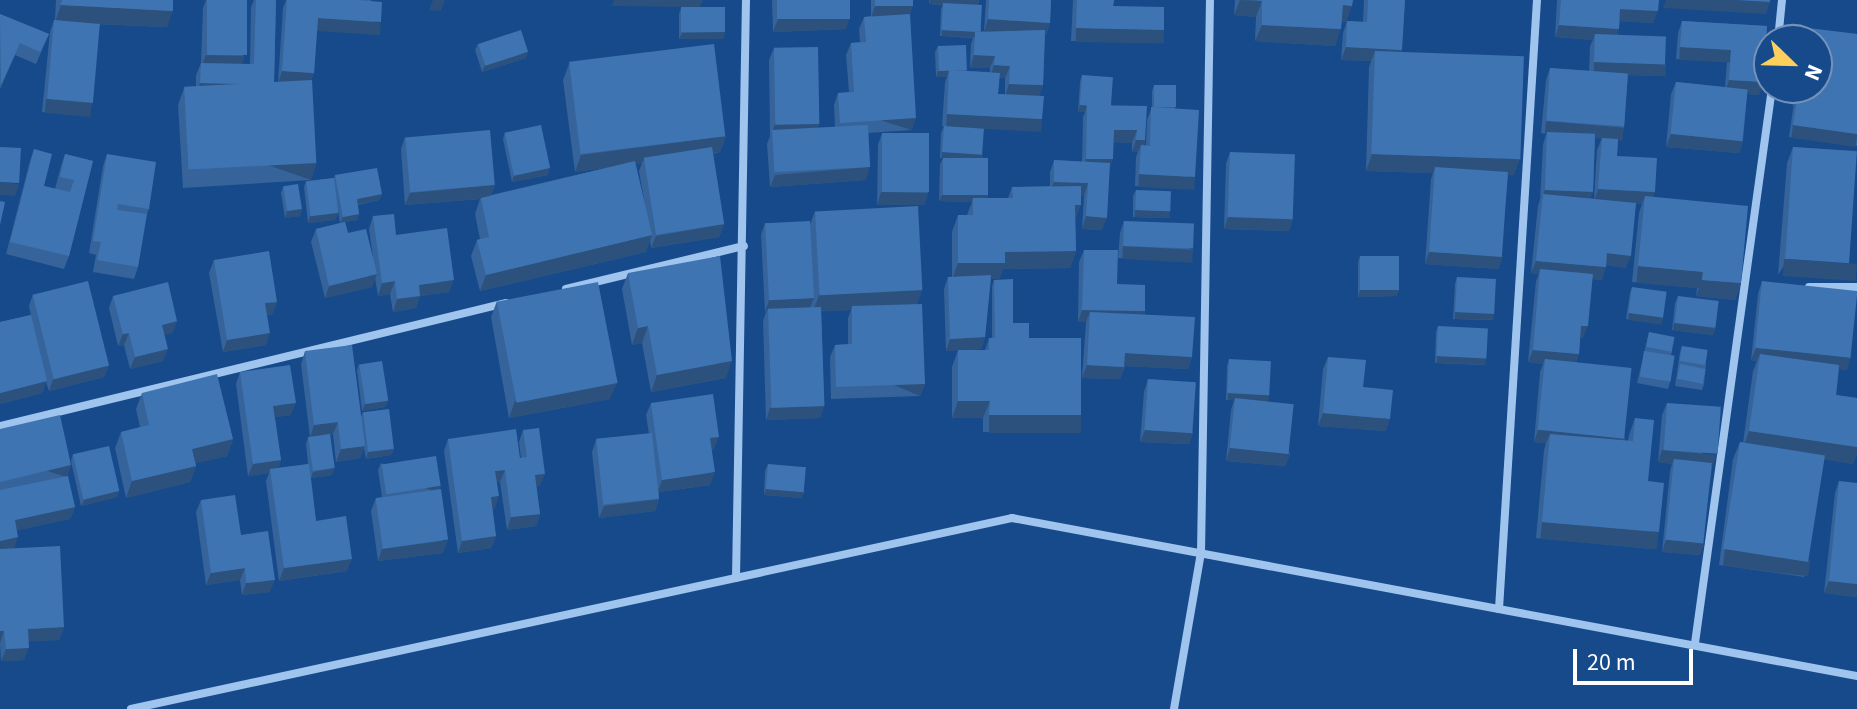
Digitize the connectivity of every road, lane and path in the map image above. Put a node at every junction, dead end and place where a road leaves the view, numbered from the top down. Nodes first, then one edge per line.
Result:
1 (746, 0) edge
2 (1210, 0) edge
3 (1537, 0) edge
4 (1782, 0) edge
5 (1780, 24) edge
6 (1770, 104) edge
7 (744, 246) junction
8 (1748, 285) junction
9 (1764, 286) edge
10 (1795, 286) edge
11 (1857, 287) edge
12 (558, 291) edge
13 (511, 302) edge
14 (0, 426) edge
15 (1201, 553) junction
16 (736, 578) junction
17 (1499, 609) junction
18 (1695, 643) junction
19 (1857, 676) edge
20 (131, 709) edge
21 (1174, 709) edge

1 - 7 street
2 - 15 street
3 - 17 street
4 - 5 street
6 - 8 street
7 - 12 street
7 - 16 street
8 - 9 street
8 - 18 street
10 - 11 street
13 - 14 street
15 - 16 street
15 - 17 street
15 - 21 street
16 - 20 street
17 - 18 street
18 - 19 street

